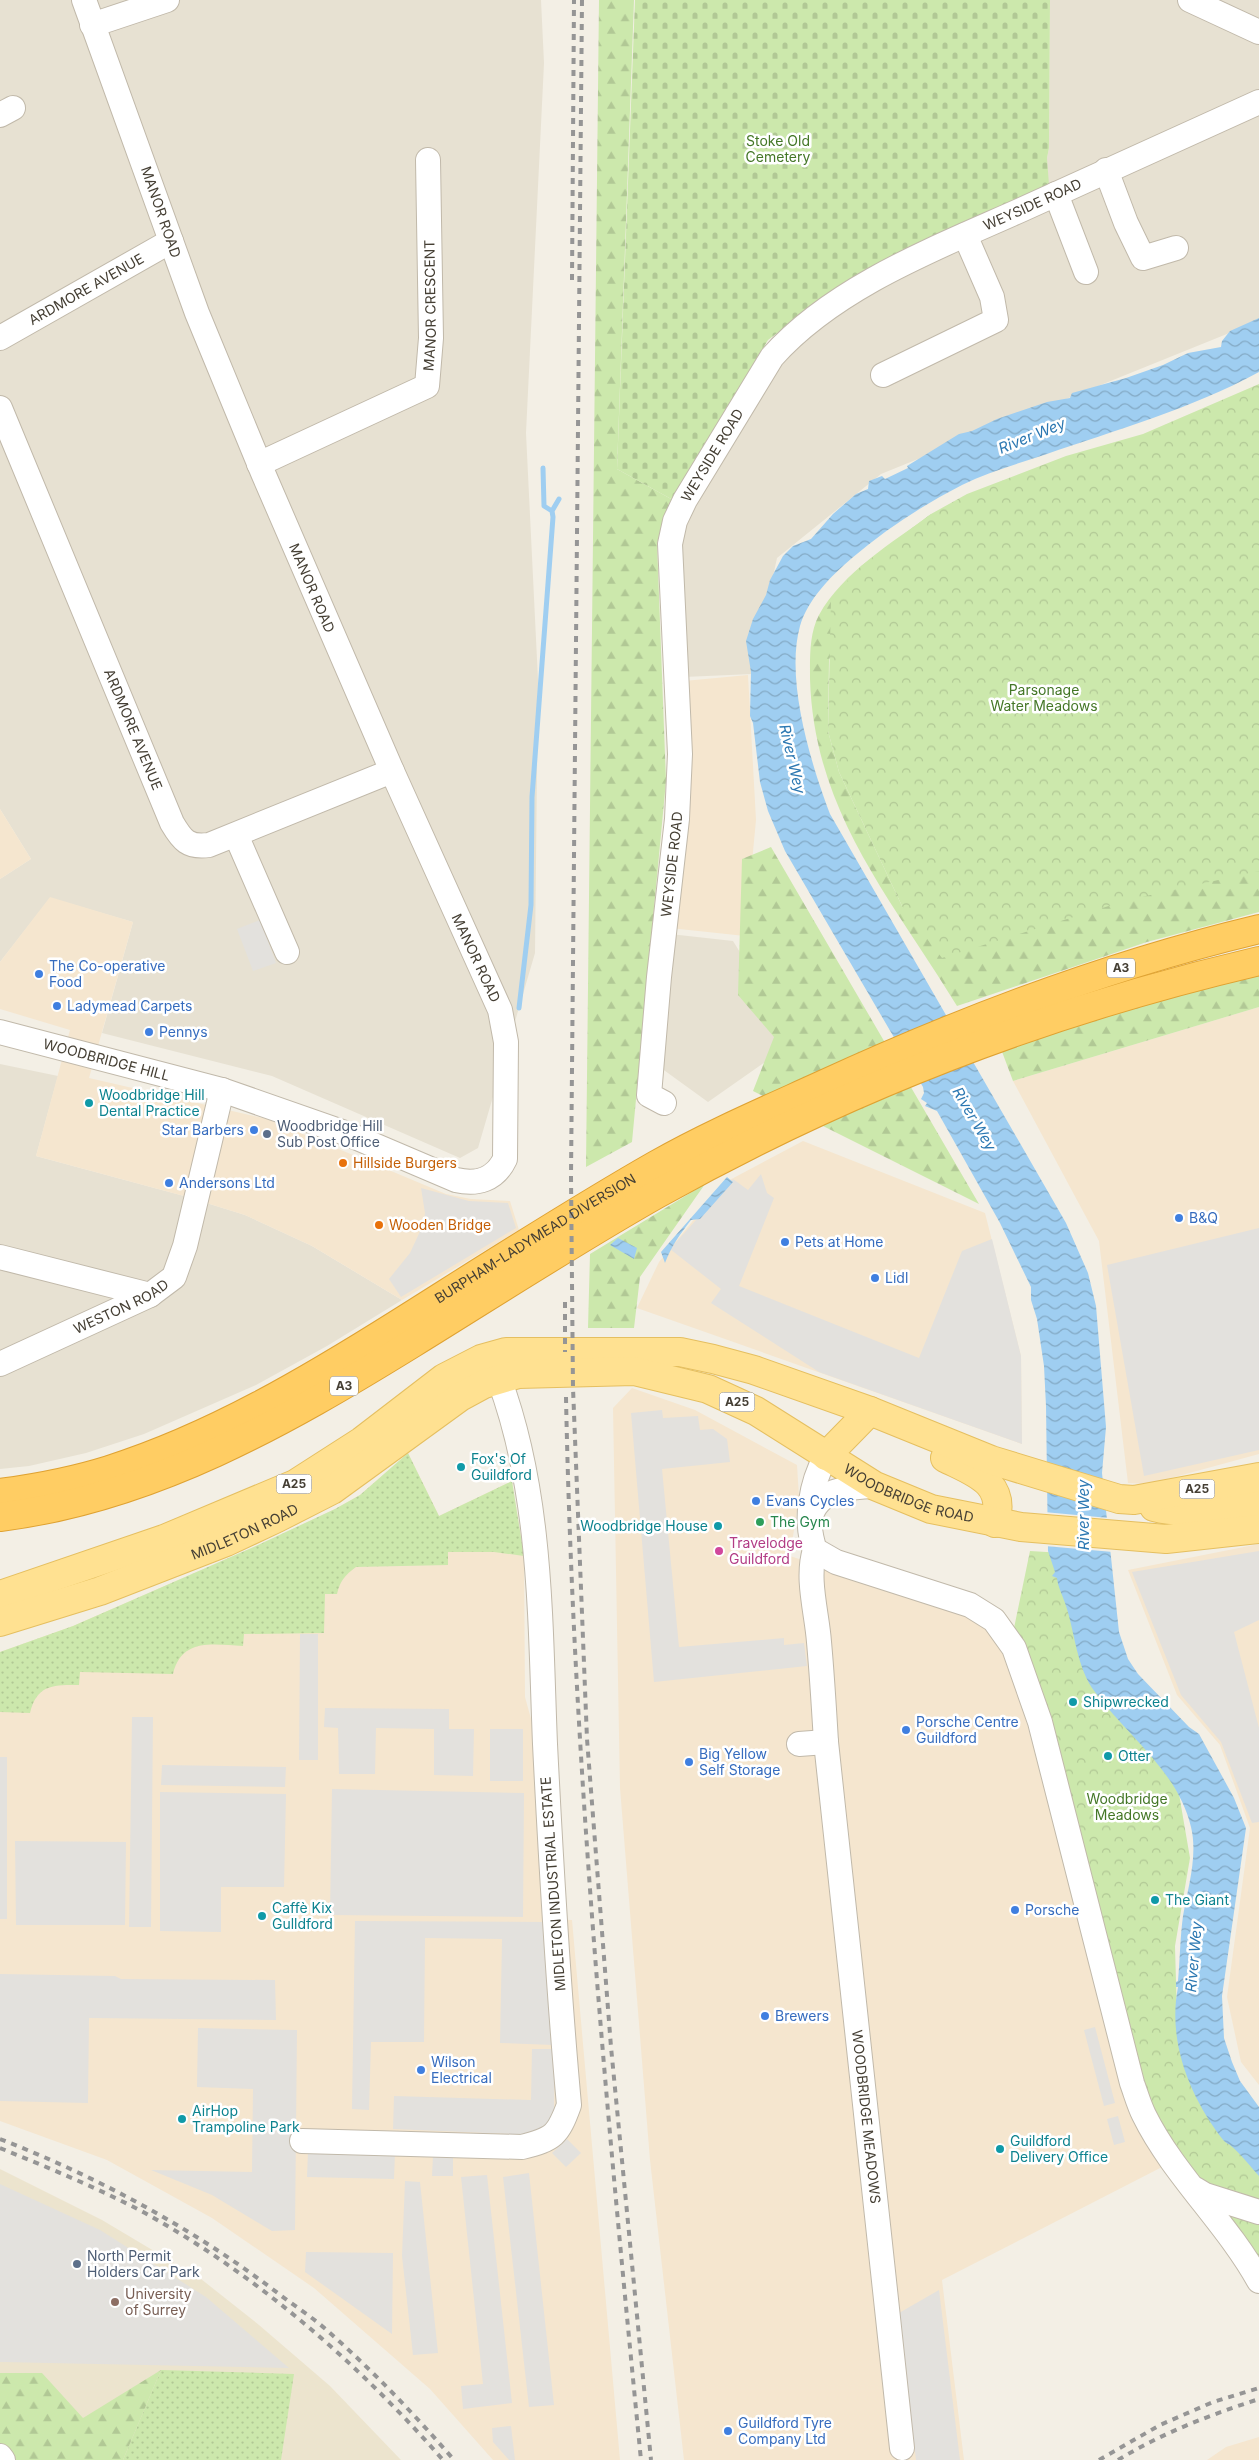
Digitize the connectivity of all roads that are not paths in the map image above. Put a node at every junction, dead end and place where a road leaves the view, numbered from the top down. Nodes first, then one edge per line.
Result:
1 (84, 0) edge
2 (167, 0) edge
3 (1190, 0) edge
4 (92, 25) junction
5 (1259, 32) edge
6 (1259, 102) edge
7 (428, 160) dead end
8 (1106, 170) junction
9 (1056, 194) junction
10 (965, 235) junction
11 (171, 241) junction
12 (1176, 248) dead end
13 (1086, 272) dead end
14 (0, 338) edge
15 (883, 375) dead end
16 (0, 408) edge
17 (259, 464) junction
18 (392, 771) junction
19 (236, 836) junction
20 (1259, 929) edge
21 (288, 952) dead end
22 (1259, 961) edge
23 (990, 1027) junction
24 (0, 1032) edge
25 (877, 1073) junction
26 (222, 1090) junction
27 (664, 1103) dead end
28 (494, 1174) joint
29 (0, 1257) edge
30 (150, 1295) junction
31 (550, 1362) junction
32 (585, 1362) junction
33 (0, 1364) edge
34 (499, 1379) junction
35 (870, 1411) junction
36 (899, 1423) junction
37 (826, 1456) junction
38 (1259, 1464) edge
39 (1259, 1476) edge
40 (875, 1486) junction
41 (1259, 1490) edge
42 (0, 1493) edge
43 (1127, 1500) junction
44 (1259, 1502) edge
45 (0, 1517) edge
46 (809, 1519) junction
47 (996, 1523) junction
48 (1259, 1529) edge
49 (815, 1550) junction
50 (836, 1562) junction
51 (6, 1591) edge
52 (100, 1591) junction
53 (816, 1606) junction
54 (0, 1622) edge
55 (0, 1636) edge
56 (826, 1742) junction
57 (799, 1744) dead end
58 (302, 2141) dead end
59 (1194, 2188) junction
60 (1259, 2212) edge
61 (1251, 2248) edge
62 (1259, 2281) edge
63 (902, 2448) dead end
64 (0, 2456) edge
65 (3, 2460) edge

1 - 4 street, MANOR ROAD
2 - 4 street
3 - 5 street
4 - 11 street, MANOR ROAD
6 - 8 street, WEYSIDE ROAD
7 - 17 street, MANOR CRESCENT
8 - 9 street, WEYSIDE ROAD
8 - 12 street
9 - 10 street, WEYSIDE ROAD
9 - 13 street
10 - 15 street
10 - 27 street, WEYSIDE ROAD
11 - 14 street, ARDMORE AVENUE
11 - 17 street, MANOR ROAD
16 - 19 street, ARDMORE AVENUE
17 - 18 street, MANOR ROAD
18 - 19 street, ARDMORE AVENUE
18 - 28 street, MANOR ROAD
19 - 21 street
20 - 23 highway, A3
22 - 23 highway, A3
23 - 25 highway, A3
24 - 26 street, WOODBRIDGE HILL
25 - 42 highway, BURPHAM-LADYMEAD DIVERSION / A3
25 - 45 highway, A3
26 - 28 street, WOODBRIDGE HILL
26 - 30 street, WESTON ROAD
29 - 30 street
30 - 33 street, WESTON ROAD
31 - 32 main road, A25
31 - 34 main road, MIDLETON ROAD / A25
31 - 51 main road, MIDLETON ROAD / A25
32 - 35 main road, A25
32 - 37 main road, WOODBRIDGE ROAD / A25
34 - 52 main road, MIDLETON ROAD / A25
34 - 58 street, MIDLETON INDUSTRIAL ESTATE
35 - 36 main road, A25
35 - 37 main road
36 - 43 main road, A25
36 - 47 main road, A25
37 - 40 main road, WOODBRIDGE ROAD / A25
37 - 46 street, WOODBRIDGE MEADOWS
38 - 43 street
39 - 43 main road, A25
40 - 46 street
40 - 47 main road, WOODBRIDGE ROAD / A25
41 - 43 main road, A25
43 - 44 main road, A25
46 - 49 street, WOODBRIDGE MEADOWS
47 - 48 main road, WOODBRIDGE ROAD / A25
49 - 50 street
49 - 53 street, WOODBRIDGE MEADOWS
50 - 53 street, WOODBRIDGE MEADOWS
50 - 59 street
52 - 54 main road, MIDLETON ROAD / A25
52 - 55 street
53 - 56 street, WOODBRIDGE MEADOWS
56 - 57 street
56 - 63 street, WOODBRIDGE MEADOWS
59 - 60 street
59 - 61 street
61 - 62 street
64 - 65 street

